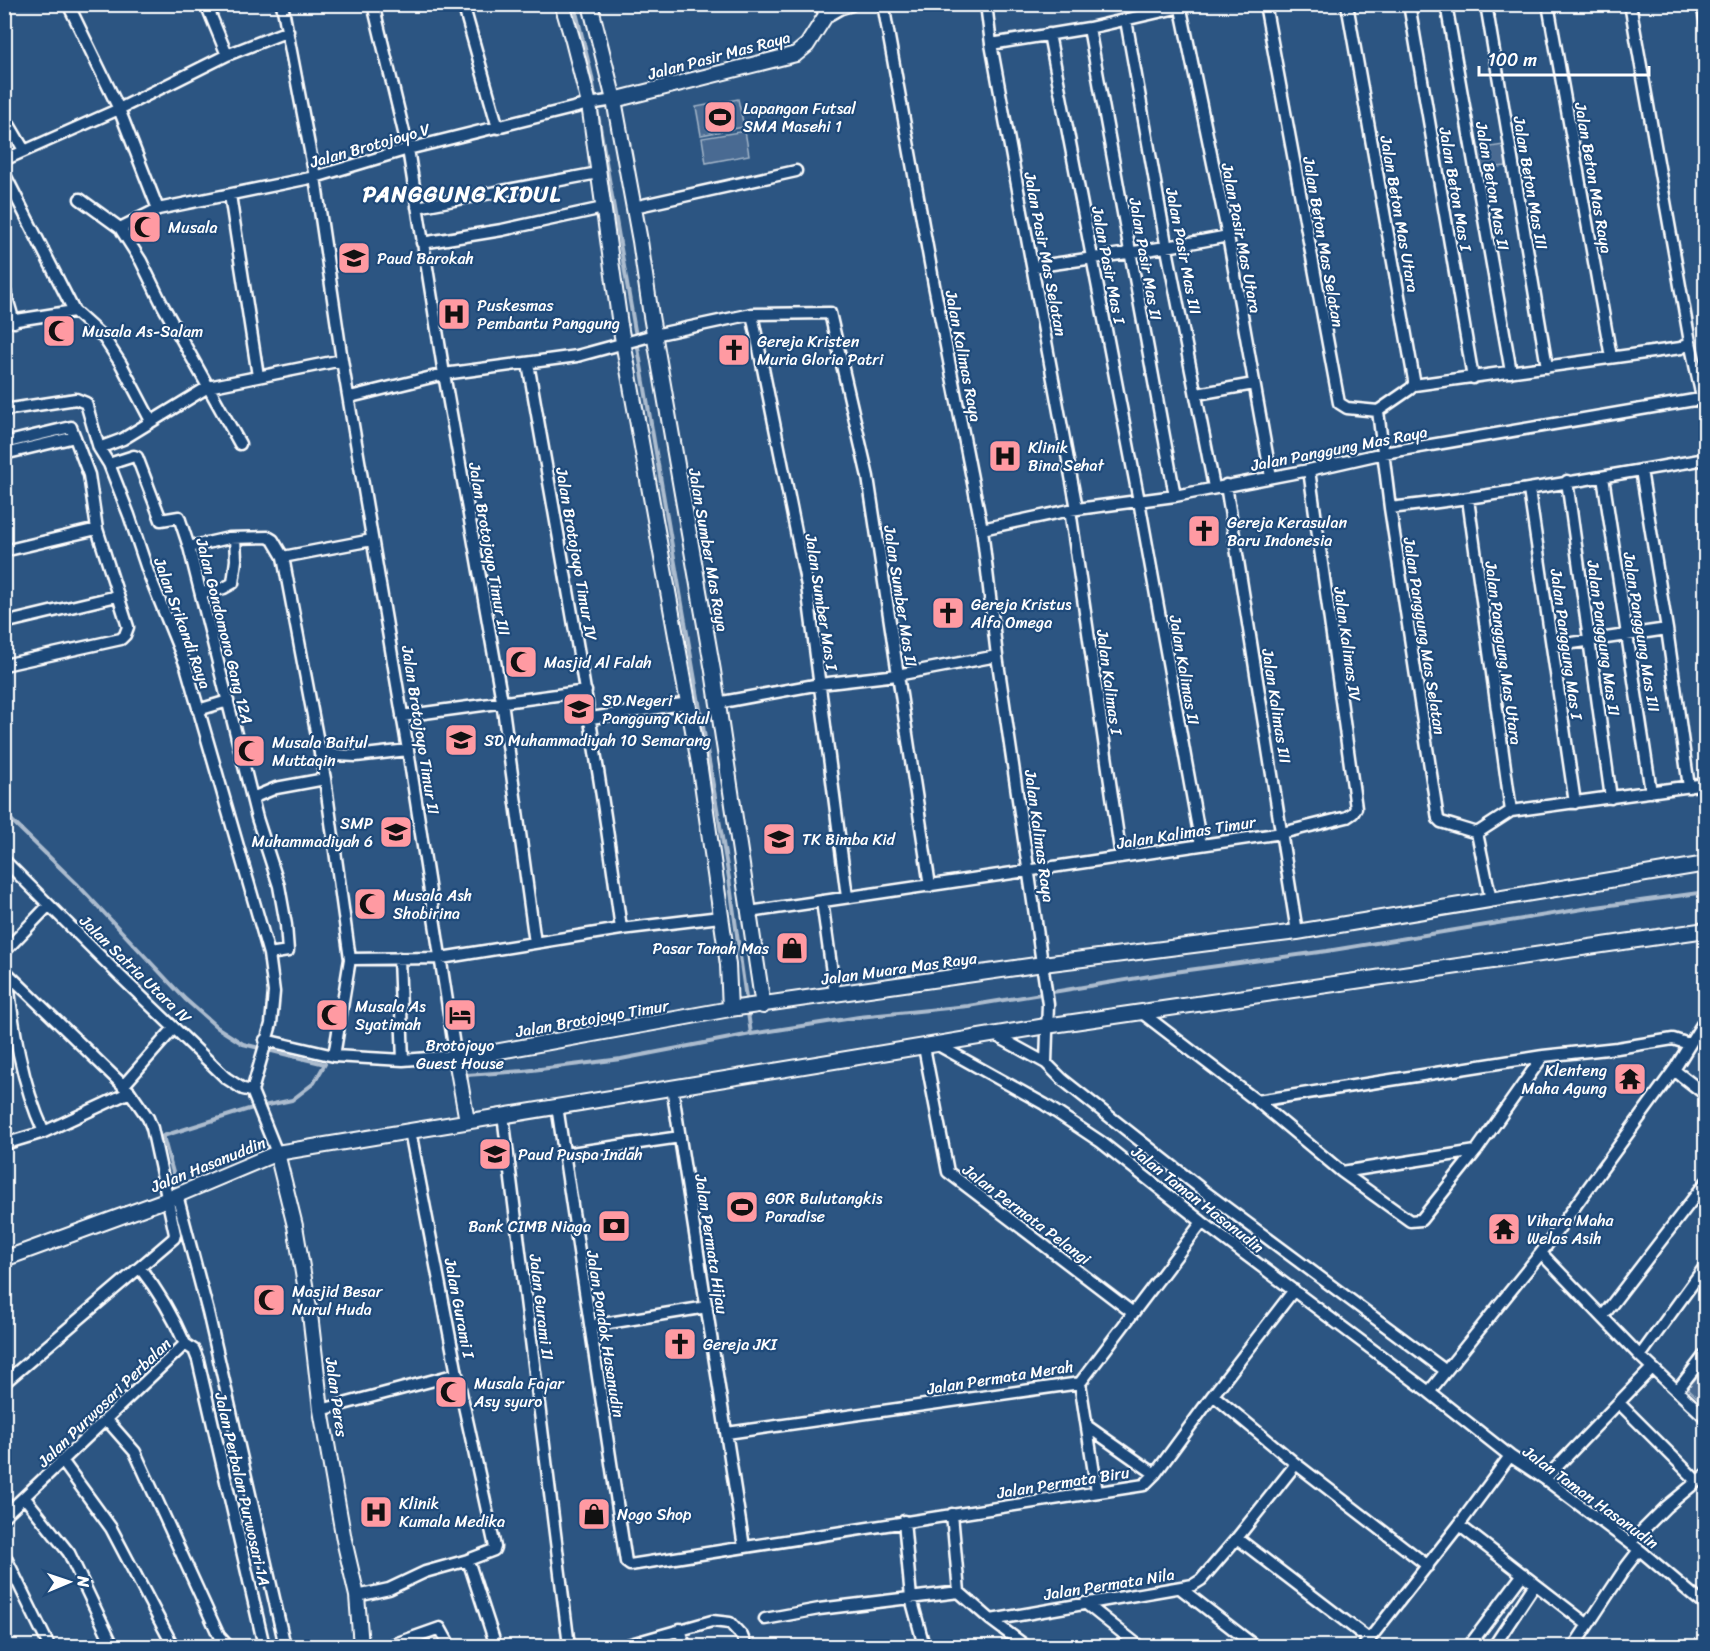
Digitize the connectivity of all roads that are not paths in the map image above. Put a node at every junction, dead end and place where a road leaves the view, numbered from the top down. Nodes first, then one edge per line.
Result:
1 (68, 4) edge
2 (207, 4) edge
3 (282, 4) edge
4 (373, 4) edge
5 (462, 4) edge
6 (562, 4) edge
7 (590, 4) edge
8 (679, 4) edge
9 (689, 4) edge
10 (850, 4) edge
11 (883, 4) edge
12 (986, 4) edge
13 (1265, 4) edge
14 (1347, 4) edge
15 (1409, 4) edge
16 (1446, 4) edge
17 (1486, 4) edge
18 (1548, 4) edge
19 (1630, 4) edge
20 (1702, 4) edge
21 (1180, 6) edge
22 (823, 10) edge
23 (1126, 20) junction
24 (1706, 24) edge
25 (1089, 28) junction
26 (288, 31) junction
27 (1049, 34) junction
28 (991, 44) junction
29 (228, 55) junction
30 (610, 101) junction
31 (590, 104) junction
32 (119, 109) junction
33 (4, 116) edge
34 (498, 128) junction
35 (408, 149) junction
36 (24, 150) junction
37 (4, 160) edge
38 (796, 171) dead end
39 (4, 173) edge
40 (598, 173) junction
41 (315, 177) junction
42 (231, 195) junction
43 (80, 200) dead end
44 (417, 207) junction
45 (634, 207) junction
46 (603, 208) junction
47 (158, 209) junction
48 (120, 228) junction
49 (1228, 236) junction
50 (423, 243) junction
51 (1167, 249) junction
52 (1130, 251) junction
53 (1092, 258) junction
54 (1033, 267) junction
55 (4, 288) edge
56 (74, 311) junction
57 (752, 314) junction
58 (9, 322) edge
59 (652, 336) junction
60 (1690, 342) junction
61 (625, 343) junction
62 (1611, 357) junction
63 (342, 360) junction
64 (528, 363) junction
65 (1547, 367) junction
66 (1510, 372) junction
67 (444, 374) junction
68 (258, 376) junction
69 (1473, 378) junction
70 (1254, 384) junction
71 (1414, 385) junction
72 (208, 387) junction
73 (1197, 394) junction
74 (350, 397) junction
75 (1704, 398) edge
76 (4, 410) edge
77 (1378, 411) junction
78 (1706, 416) edge
79 (151, 421) junction
80 (73, 432) junction
81 (4, 443) edge
82 (240, 444) dead end
83 (99, 448) junction
84 (1384, 453) junction
85 (4, 454) edge
86 (1706, 459) edge
87 (109, 464) junction
88 (1309, 470) junction
89 (1641, 470) junction
90 (1271, 477) junction
91 (1603, 477) junction
92 (1567, 482) junction
93 (1226, 485) junction
94 (1214, 487) junction
95 (1529, 490) junction
96 (1175, 496) junction
97 (1468, 499) junction
98 (1139, 501) junction
99 (1390, 508) junction
100 (1074, 510) junction
101 (97, 529) junction
102 (982, 529) junction
103 (235, 538) junction
104 (372, 540) junction
105 (189, 547) junction
106 (4, 551) edge
107 (283, 557) junction
108 (202, 593) junction
109 (117, 597) junction
110 (4, 623) edge
111 (1667, 629) junction
112 (1627, 635) junction
113 (1589, 641) junction
114 (1552, 646) junction
115 (996, 656) junction
116 (4, 665) edge
117 (897, 675) junction
118 (820, 684) junction
119 (586, 691) junction
120 (228, 700) junction
121 (502, 701) junction
122 (689, 703) junction
123 (717, 703) junction
124 (198, 710) junction
125 (402, 716) junction
126 (591, 718) junction
127 (408, 750) junction
128 (320, 754) junction
129 (325, 779) junction
130 (1706, 784) edge
131 (1689, 787) junction
132 (1651, 792) junction
133 (252, 798) junction
134 (1611, 798) junction
135 (1575, 802) junction
136 (1511, 811) junction
137 (1347, 818) joint
138 (1282, 833) junction
139 (1477, 833) junction
140 (1201, 845) junction
141 (1121, 857) junction
142 (4, 860) edge
143 (1706, 864) edge
144 (1029, 871) junction
145 (930, 886) junction
146 (847, 897) junction
147 (1491, 900) junction
148 (822, 901) junction
149 (49, 905) junction
150 (749, 912) junction
151 (720, 917) junction
152 (621, 929) junction
153 (1706, 930) edge
154 (1298, 932) junction
155 (535, 943) junction
156 (4, 952) edge
157 (269, 954) junction
158 (399, 958) junction
159 (441, 958) junction
160 (350, 959) junction
161 (1042, 964) junction
162 (6, 972) edge
163 (835, 994) junction
164 (762, 1006) junction
165 (732, 1009) junction
166 (1141, 1012) junction
167 (1706, 1018) edge
168 (1046, 1026) junction
169 (174, 1028) junction
170 (995, 1035) junction
171 (265, 1042) junction
172 (1689, 1044) junction
173 (931, 1046) junction
174 (334, 1056) junction
175 (1543, 1056) junction
176 (403, 1060) junction
177 (456, 1061) junction
178 (1046, 1063) junction
179 (1674, 1070) junction
180 (672, 1088) junction
181 (127, 1089) junction
182 (253, 1093) junction
183 (1706, 1095) edge
184 (1257, 1101) junction
185 (557, 1106) junction
186 (503, 1114) junction
187 (467, 1121) junction
188 (411, 1131) junction
189 (44, 1132) junction
190 (680, 1137) junction
191 (4, 1144) edge
192 (1476, 1151) junction
193 (277, 1153) junction
194 (564, 1154) junction
195 (1342, 1172) junction
196 (1706, 1182) edge
197 (170, 1196) junction
198 (1202, 1222) junction
199 (1541, 1253) junction
200 (4, 1259) edge
201 (1706, 1265) edge
202 (140, 1268) junction
203 (1294, 1290) junction
204 (707, 1307) junction
205 (1133, 1313) junction
206 (1603, 1316) junction
207 (590, 1326) junction
208 (185, 1344) junction
209 (1706, 1353) edge
210 (1640, 1356) junction
211 (1652, 1368) junction
212 (1446, 1371) junction
213 (457, 1374) junction
214 (4, 1383) edge
215 (1080, 1383) junction
216 (1677, 1391) junction
217 (1429, 1392) junction
218 (1213, 1395) junction
219 (1619, 1403) junction
220 (321, 1410) junction
221 (1706, 1418) edge
222 (106, 1419) junction
223 (1087, 1426) junction
224 (727, 1433) junction
225 (1510, 1456) junction
226 (63, 1462) junction
227 (1296, 1464) junction
228 (1155, 1474) junction
229 (1701, 1478) edge
230 (1545, 1479) junction
231 (1097, 1492) junction
232 (25, 1498) junction
233 (952, 1514) junction
234 (4, 1516) edge
235 (904, 1521) junction
236 (1459, 1526) junction
237 (1237, 1538) junction
238 (744, 1547) junction
239 (1635, 1547) junction
240 (4, 1554) edge
241 (468, 1560) junction
242 (630, 1565) joint
243 (1428, 1566) junction
244 (1523, 1574) junction
245 (1535, 1584) junction
246 (1180, 1588) junction
247 (960, 1592) junction
248 (357, 1596) junction
249 (911, 1598) junction
250 (1085, 1603) junction
251 (1706, 1606) edge
252 (765, 1619) dead end
253 (991, 1620) junction
254 (1588, 1625) junction
255 (680, 1629) junction
256 (1367, 1643) edge
257 (631, 1646) edge
258 (49, 1647) edge
259 (113, 1647) edge
260 (173, 1647) edge
261 (228, 1647) edge
262 (264, 1647) edge
263 (285, 1647) edge
264 (361, 1647) edge
265 (389, 1647) edge
266 (450, 1647) edge
267 (496, 1647) edge
268 (569, 1647) edge
269 (686, 1647) edge
270 (746, 1647) edge
271 (924, 1647) edge
272 (1026, 1647) edge
273 (1139, 1647) edge
274 (1255, 1647) edge
275 (1469, 1647) edge
276 (1494, 1647) edge
277 (1574, 1647) edge

1 - 32 street
2 - 29 street
3 - 26 street, Jalan Brotojoyo Timur II
4 - 35 street, Jalan Brotojoyo Timur III
5 - 34 street
6 - 31 street
7 - 30 street, Jalan Sumber Mas Raya
8 - 9 street
10 - 22 street, Jalan Pasir Mas Raya
11 - 102 street, Jalan Kalimas Raya
12 - 28 street, Jalan Pasir Mas Selatan
13 - 77 street, Jalan Beton Mas Selatan
14 - 71 street, Jalan Beton Mas Utara
15 - 69 street, Jalan Beton Mas I
16 - 66 street, Jalan Beton Mas II
17 - 65 street, Jalan Beton Mas III
18 - 62 street, Jalan Beton Mas Raya
19 - 60 street
20 - 24 street
21 - 23 street
21 - 49 street, Jalan Pasir Mas Utara
22 - 30 street, Jalan Pasir Mas Raya
23 - 25 street
23 - 51 street, Jalan Pasir Mas III
25 - 27 street
25 - 52 street, Jalan Pasir Mas II
26 - 29 street
26 - 41 street, Jalan Brotojoyo Timur II
27 - 28 street
27 - 53 street, Jalan Pasir Mas I
28 - 54 street, Jalan Pasir Mas Selatan
29 - 32 street
30 - 31 street, Jalan Brotojoyo V
30 - 45 street, Jalan Sumber Mas Raya
31 - 34 street, Jalan Brotojoyo V
31 - 40 street
32 - 36 street
32 - 47 street
33 - 36 street
34 - 35 street, Jalan Brotojoyo V
35 - 41 street, Jalan Brotojoyo V
35 - 44 street, Jalan Brotojoyo Timur III
36 - 37 street
38 - 45 street
39 - 56 street
40 - 44 street
40 - 46 street
41 - 42 street, Jalan Brotojoyo V
41 - 63 street, Jalan Brotojoyo Timur II
42 - 47 street, Jalan Brotojoyo V
42 - 68 street
43 - 48 street
44 - 50 street, Jalan Brotojoyo Timur III
45 - 59 street, Jalan Sumber Mas Raya
46 - 50 street
46 - 61 street
47 - 48 street, Jalan Brotojoyo V
48 - 72 street
49 - 51 street
49 - 70 street, Jalan Pasir Mas Utara
50 - 67 street, Jalan Brotojoyo Timur III
51 - 52 street
51 - 73 street, Jalan Pasir Mas III
52 - 53 street
52 - 96 street, Jalan Pasir Mas II
53 - 54 street
53 - 98 street, Jalan Pasir Mas I
54 - 100 street, Jalan Pasir Mas Selatan
55 - 58 street
56 - 58 street
56 - 79 street
57 - 59 street
57 - 117 street, Jalan Sumber Mas II
57 - 118 street, Jalan Sumber Mas I
59 - 61 street
59 - 123 street, Jalan Sumber Mas Raya
60 - 62 street
60 - 75 street
61 - 64 street
61 - 122 street
62 - 65 street
63 - 68 street
63 - 74 street, Jalan Brotojoyo Timur II
64 - 67 street
64 - 119 street, Jalan Brotojoyo Timur IV
65 - 66 street
66 - 69 street
67 - 74 street
67 - 121 street, Jalan Brotojoyo Timur III
68 - 72 street
69 - 71 street
70 - 73 street
70 - 90 street, Jalan Pasir Mas Utara
71 - 77 street
72 - 79 street
72 - 82 street
73 - 94 street, Jalan Pasir Mas III
74 - 104 street, Jalan Brotojoyo Timur II
75 - 78 street
75 - 84 street, Jalan Panggung Mas Raya
76 - 83 street, Jalan Srikandi Raya
77 - 84 street
79 - 83 street
80 - 81 street
80 - 85 street
80 - 101 street
83 - 87 street, Jalan Srikandi Raya
84 - 88 street, Jalan Panggung Mas Raya
84 - 99 street, Jalan Panggung Mas Selatan
86 - 89 street
87 - 105 street, Jalan Gondomono Gang 12A
87 - 124 street, Jalan Srikandi Raya
88 - 90 street, Jalan Panggung Mas Raya
88 - 137 street, Jalan Kalimas IV
89 - 91 street
89 - 111 street
90 - 93 street, Jalan Panggung Mas Raya
91 - 92 street
91 - 112 street, Jalan Panggung Mas III
92 - 95 street
92 - 113 street, Jalan Panggung Mas II
93 - 94 street, Jalan Panggung Mas Raya
93 - 138 street, Jalan Kalimas III
94 - 96 street, Jalan Panggung Mas Raya
95 - 97 street
95 - 114 street, Jalan Panggung Mas I
96 - 98 street, Jalan Panggung Mas Raya
97 - 99 street
97 - 136 street, Jalan Panggung Mas Utara
98 - 100 street, Jalan Panggung Mas Raya
98 - 140 street, Jalan Kalimas II
99 - 139 street, Jalan Panggung Mas Selatan
100 - 102 street, Jalan Panggung Mas Raya
100 - 141 street, Jalan Kalimas I
101 - 106 street
101 - 109 street
102 - 115 street, Jalan Kalimas Raya
103 - 105 street
103 - 107 street
103 - 108 street
104 - 107 street
104 - 125 street, Jalan Brotojoyo Timur II
105 - 108 street, Jalan Gondomono Gang 12A
107 - 128 street
108 - 120 street, Jalan Gondomono Gang 12A
109 - 110 street
109 - 116 street
111 - 112 street
111 - 131 street
112 - 113 street
112 - 132 street, Jalan Panggung Mas III
113 - 114 street
113 - 134 street, Jalan Panggung Mas II
114 - 135 street, Jalan Panggung Mas I
115 - 117 street
115 - 144 street, Jalan Kalimas Raya
117 - 118 street
117 - 145 street, Jalan Sumber Mas II
118 - 123 street
118 - 146 street, Jalan Sumber Mas I
119 - 121 street
119 - 126 street, Jalan Brotojoyo Timur IV
120 - 124 street
120 - 133 street, Jalan Gondomono Gang 12A
121 - 125 street
121 - 155 street, Jalan Brotojoyo Timur III
122 - 126 street
122 - 151 street
123 - 150 street, Jalan Sumber Mas Raya
124 - 157 street, Jalan Srikandi Raya
125 - 127 street, Jalan Brotojoyo Timur II
126 - 152 street, Jalan Brotojoyo Timur IV
127 - 128 street
127 - 159 street, Jalan Brotojoyo Timur II
128 - 129 street
129 - 133 street
129 - 160 street
130 - 131 street
131 - 132 street
132 - 134 street
133 - 157 street, Jalan Gondomono Gang 12A
134 - 135 street
135 - 136 street
136 - 139 street
137 - 138 street, Jalan Kalimas Timur
138 - 140 street, Jalan Kalimas Timur
138 - 154 street, Jalan Kalimas III
139 - 147 street
140 - 141 street, Jalan Kalimas Timur
141 - 144 street, Jalan Kalimas Timur
142 - 149 street, Jalan Satria Utara IV
143 - 147 street, Jalan Muara Mas Raya
144 - 145 street, Jalan Kalimas Timur
144 - 161 street, Jalan Kalimas Raya
145 - 146 street, Jalan Kalimas Timur
146 - 148 street, Jalan Kalimas Timur
147 - 154 street, Jalan Muara Mas Raya
148 - 150 street, Jalan Kalimas Timur
148 - 163 street
149 - 156 street
149 - 169 street, Jalan Satria Utara IV
150 - 164 street, Jalan Sumber Mas Raya
151 - 152 street
151 - 165 street
152 - 155 street
153 - 166 street, Jalan Hasanuddin
154 - 161 street, Jalan Muara Mas Raya
155 - 159 street
157 - 171 street, Jalan Srikandi Raya
158 - 159 street
158 - 160 street
158 - 176 street
159 - 177 street, Jalan Brotojoyo Timur II
160 - 174 street
161 - 163 street, Jalan Muara Mas Raya
161 - 168 street, Jalan Kalimas Raya
162 - 181 street
162 - 189 street
163 - 164 street, Jalan Muara Mas Raya
164 - 165 street, Jalan Muara Mas Raya
165 - 177 street, Jalan Brotojoyo Timur
166 - 168 street, Jalan Hasanuddin
166 - 184 street
167 - 172 street
168 - 170 street, Jalan Hasanuddin
168 - 178 street, Jalan Kalimas Raya
169 - 181 street
169 - 182 street, Jalan Satria Utara IV
170 - 173 street, Jalan Hasanuddin
170 - 178 street, Jalan Taman Hasanudin
171 - 174 street
171 - 182 street, Jalan Srikandi Raya
172 - 175 street
172 - 179 street
173 - 180 street, Jalan Hasanuddin
173 - 198 street, Jalan Taman Hasanudin
173 - 205 street, Jalan Permata Pelangi
174 - 176 street
175 - 184 street
175 - 192 street
176 - 177 street
177 - 187 street
178 - 212 street, Jalan Taman Hasanudin
179 - 183 street
179 - 199 street
180 - 185 street, Jalan Hasanuddin
180 - 190 street, Jalan Permata Hijau
181 - 189 street
181 - 197 street
182 - 193 street
184 - 195 street
185 - 186 street, Jalan Hasanuddin
185 - 194 street, Jalan Pondok Hasanudin
186 - 187 street, Jalan Hasanuddin
186 - 268 street, Jalan Gurami II
187 - 188 street, Jalan Hasanuddin
188 - 193 street, Jalan Hasanuddin
188 - 213 street, Jalan Gurami I
189 - 191 street
190 - 194 street
190 - 204 street, Jalan Permata Hijau
192 - 195 street
192 - 195 street
193 - 197 street, Jalan Hasanuddin
193 - 220 street, Jalan Peres
194 - 207 street, Jalan Pondok Hasanudin
196 - 206 street
197 - 200 street, Jalan Hasanuddin
197 - 202 street
197 - 263 street
198 - 203 street, Jalan Taman Hasanudin
198 - 205 street, Jalan Permata Merah
199 - 206 street
199 - 212 street
201 - 210 street
202 - 208 street, Jalan Purwosari Perbalan
202 - 214 street
203 - 217 street, Jalan Taman Hasanudin
203 - 218 street, Jalan Permata Biru
204 - 207 street
204 - 224 street, Jalan Permata Hijau
205 - 215 street, Jalan Permata Merah
206 - 210 street
207 - 242 street, Jalan Pondok Hasanudin
208 - 222 street, Jalan Purwosari Perbalan
208 - 262 street, Jalan Perbalan Purwosari 1A
209 - 216 street
210 - 211 street
211 - 216 street
211 - 219 street
212 - 217 street
213 - 220 street
213 - 241 street, Jalan Gurami I
215 - 223 street
215 - 224 street, Jalan Permata Merah
216 - 221 street
217 - 225 street, Jalan Taman Hasanudin
218 - 227 street
218 - 228 street, Jalan Permata Biru
219 - 229 street
219 - 230 street
220 - 248 street, Jalan Peres
222 - 226 street, Jalan Purwosari Perbalan
222 - 261 street
223 - 228 street
223 - 231 street
224 - 238 street, Jalan Permata Hijau
225 - 230 street, Jalan Taman Hasanudin
225 - 236 street
226 - 232 street, Jalan Purwosari Perbalan
226 - 260 street
227 - 237 street, Jalan Permata Nila
227 - 243 street
228 - 231 street, Jalan Permata Biru
229 - 239 street
230 - 239 street, Jalan Taman Hasanudin
231 - 233 street, Jalan Permata Biru
232 - 234 street, Jalan Purwosari Perbalan
232 - 259 street
233 - 235 street, Jalan Permata Biru
233 - 247 street
235 - 238 street, Jalan Permata Biru
235 - 249 street
236 - 243 street
236 - 244 street
237 - 246 street, Jalan Permata Nila
237 - 256 street
238 - 242 street, Jalan Permata Biru
239 - 251 street, Jalan Taman Hasanudin
239 - 254 street
240 - 258 street
241 - 248 street
241 - 267 street
243 - 256 street
244 - 245 street
244 - 275 street
245 - 254 street
245 - 276 street
246 - 250 street, Jalan Permata Nila
246 - 274 street
247 - 249 street
247 - 253 street
248 - 264 street, Jalan Peres
249 - 252 street
249 - 271 street
250 - 253 street, Jalan Permata Nila
250 - 273 street
253 - 272 street
254 - 277 street
255 - 257 street
255 - 269 street
255 - 270 street
265 - 266 street

